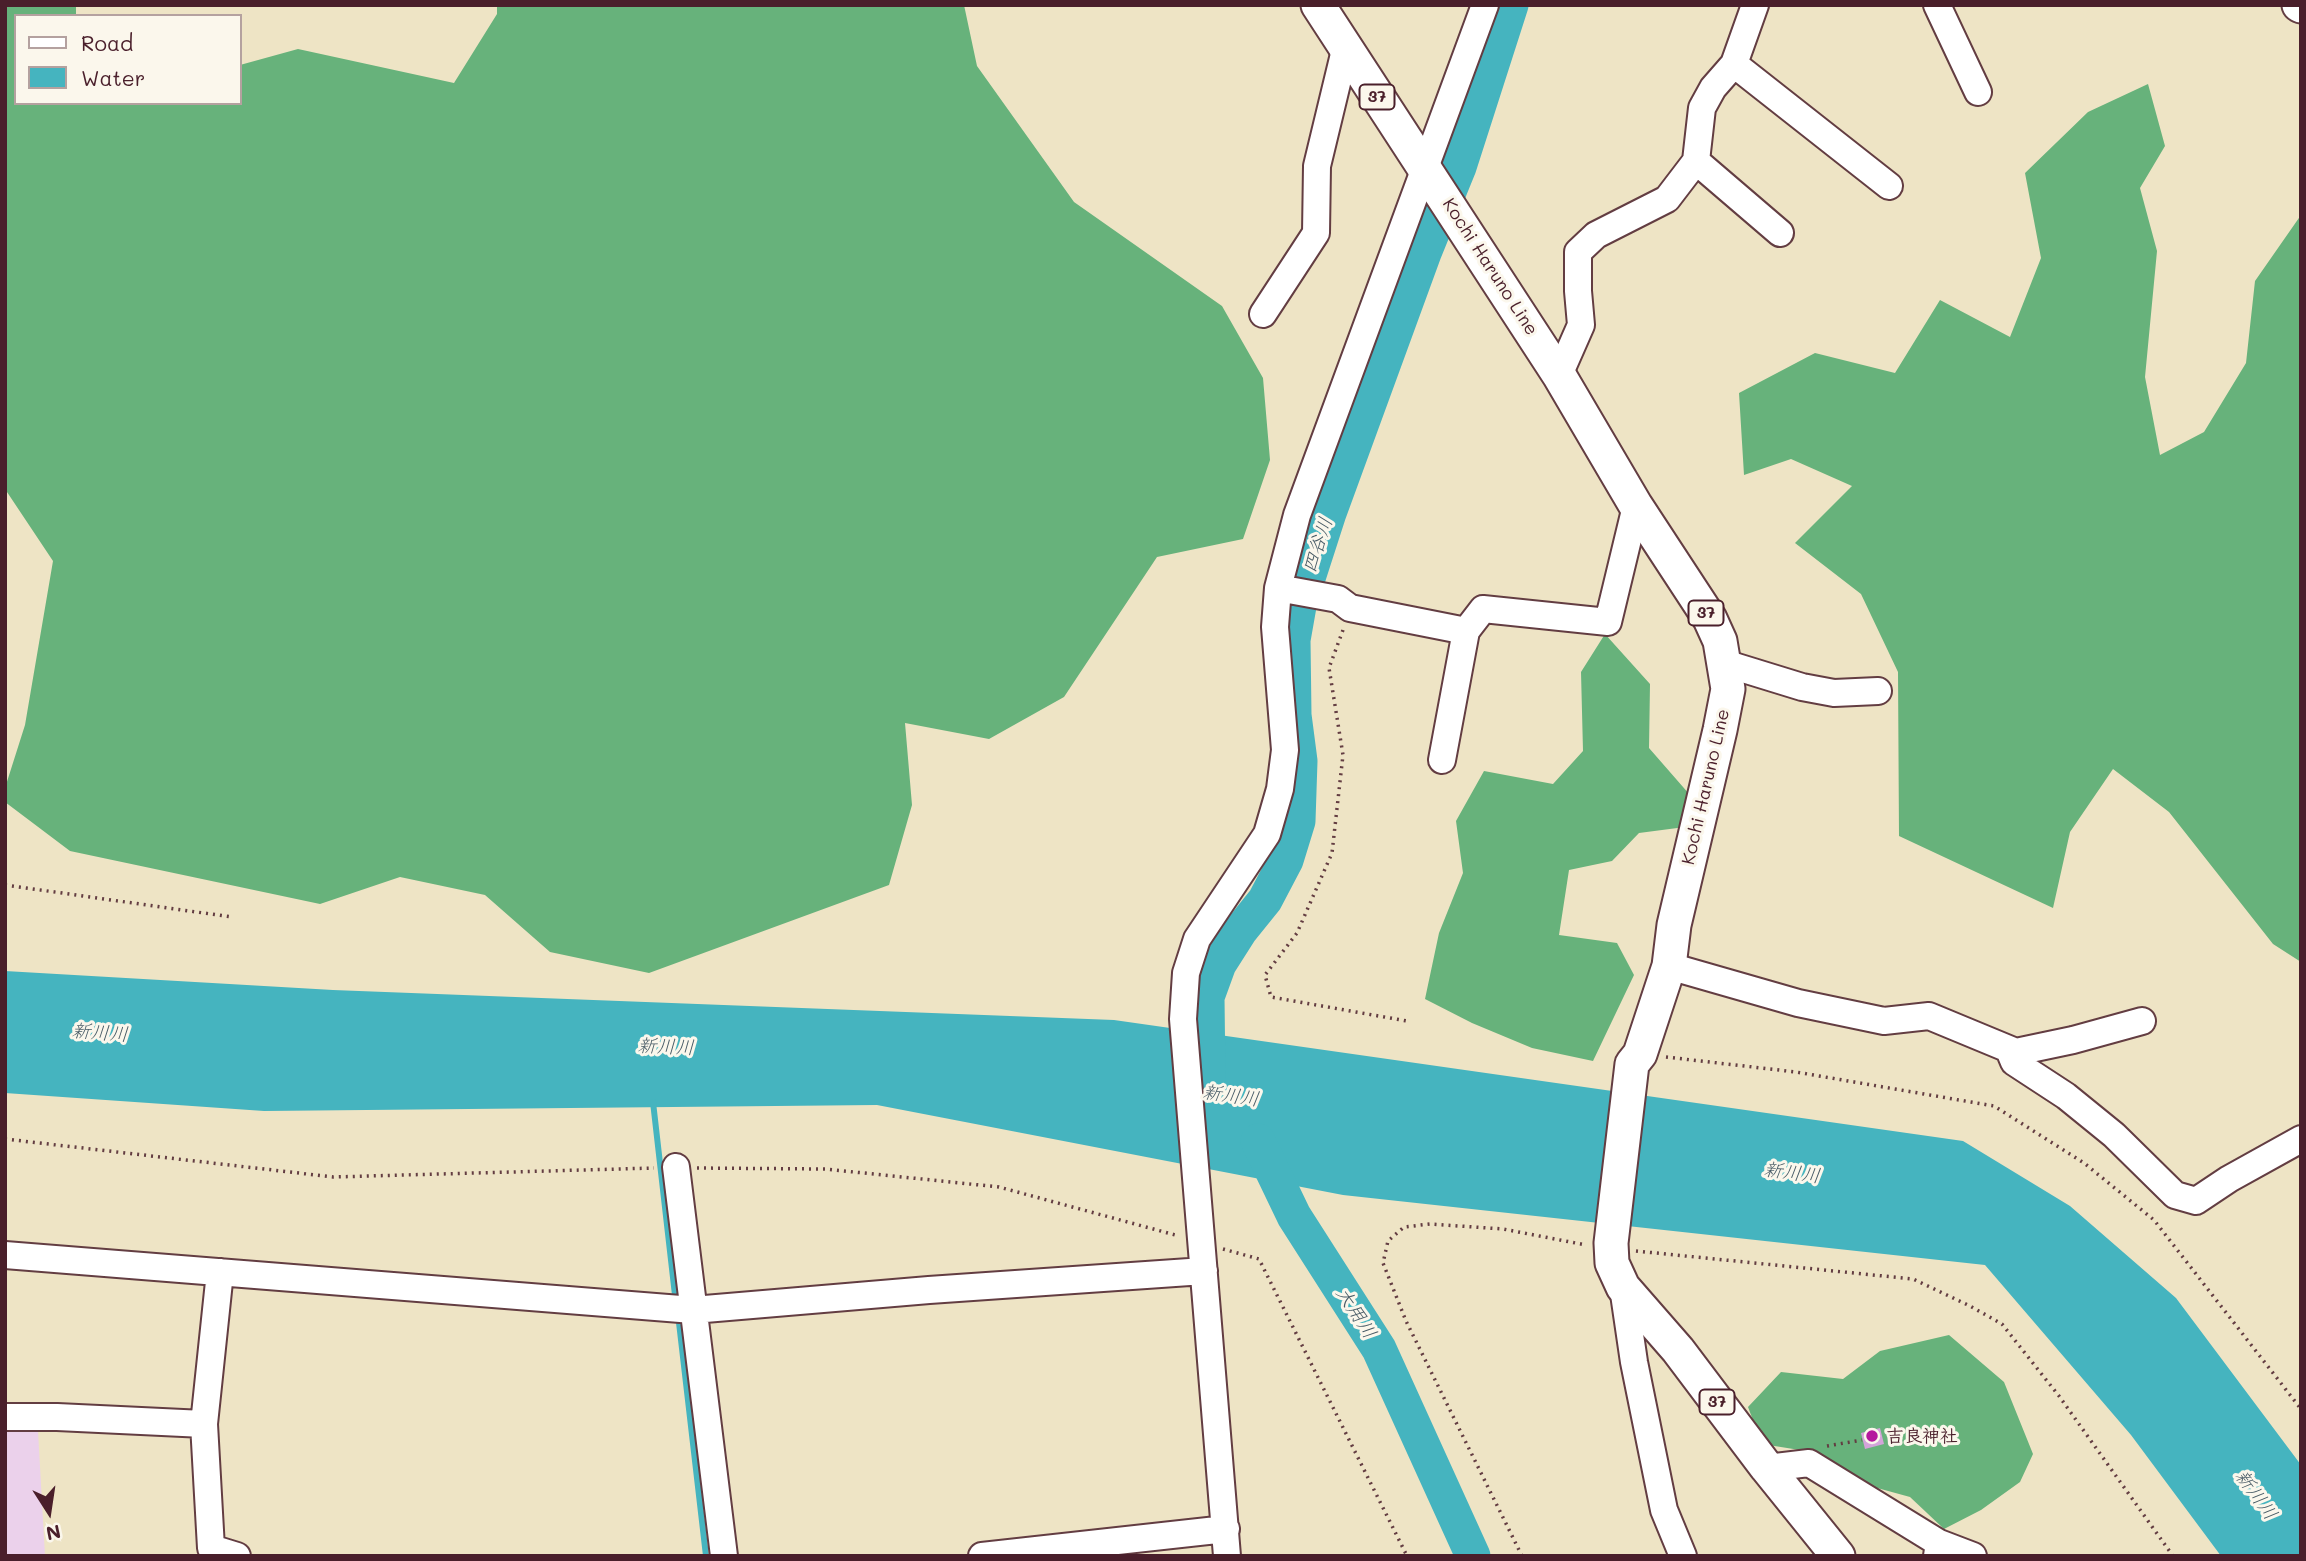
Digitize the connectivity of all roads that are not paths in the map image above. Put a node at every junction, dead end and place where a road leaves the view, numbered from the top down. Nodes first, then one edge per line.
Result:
1 (1318, 5) edge
2 (1485, 5) edge
3 (1755, 5) edge
4 (1937, 5) edge
5 (1345, 50) junction
6 (1734, 64) junction
7 (1978, 92) dead end
8 (1696, 161) junction
9 (1432, 178) junction
10 (1889, 186) dead end
11 (1780, 233) dead end
12 (1263, 314) dead end
13 (1559, 375) junction
14 (1636, 506) junction
15 (1287, 590) junction
16 (1466, 631) junction
17 (1724, 663) junction
18 (1878, 691) dead end
19 (1442, 760) dead end
20 (1669, 965) junction
21 (2142, 1021) dead end
22 (2009, 1049) junction
23 (2301, 1139) edge
24 (664, 1168) road end
25 (5, 1255) edge
26 (1204, 1271) junction
27 (219, 1272) junction
28 (1623, 1287) junction
29 (681, 1309) junction
30 (5, 1417) edge
31 (204, 1424) junction
32 (1767, 1468) junction
33 (1226, 1529) junction
34 (1938, 1549) edge
35 (209, 1552) edge
36 (237, 1556) edge
37 (724, 1556) edge
38 (982, 1556) edge
39 (1227, 1556) edge
40 (1683, 1556) edge
41 (1838, 1556) edge
42 (1973, 1556) edge

1 - 5 main road, Kochi Haruno Line / 37
2 - 9 street
3 - 6 street
4 - 7 street
5 - 9 main road, Kochi Haruno Line / 37
5 - 12 street
6 - 8 street
6 - 10 street
8 - 11 street
8 - 13 street
9 - 13 main road, Kochi Haruno Line / 37
9 - 15 street
13 - 14 main road, Kochi Haruno Line / 37
14 - 16 street
14 - 17 main road, Kochi Haruno Line / 37
15 - 16 street
15 - 26 street
16 - 19 street
17 - 18 street
17 - 20 main road, Kochi Haruno Line / 37
20 - 22 street
20 - 28 main road, Kochi Haruno Line / 37
21 - 22 street
22 - 23 street
24 - 29 street
25 - 27 street
26 - 29 street
26 - 33 street
27 - 29 street
27 - 31 street
28 - 32 main road, Kochi Haruno Line / 37
28 - 40 street
29 - 37 street
30 - 31 street
31 - 35 street
32 - 34 street
32 - 41 main road, Kochi Haruno Line / 37
33 - 38 street
33 - 39 street
34 - 42 street
35 - 36 street

